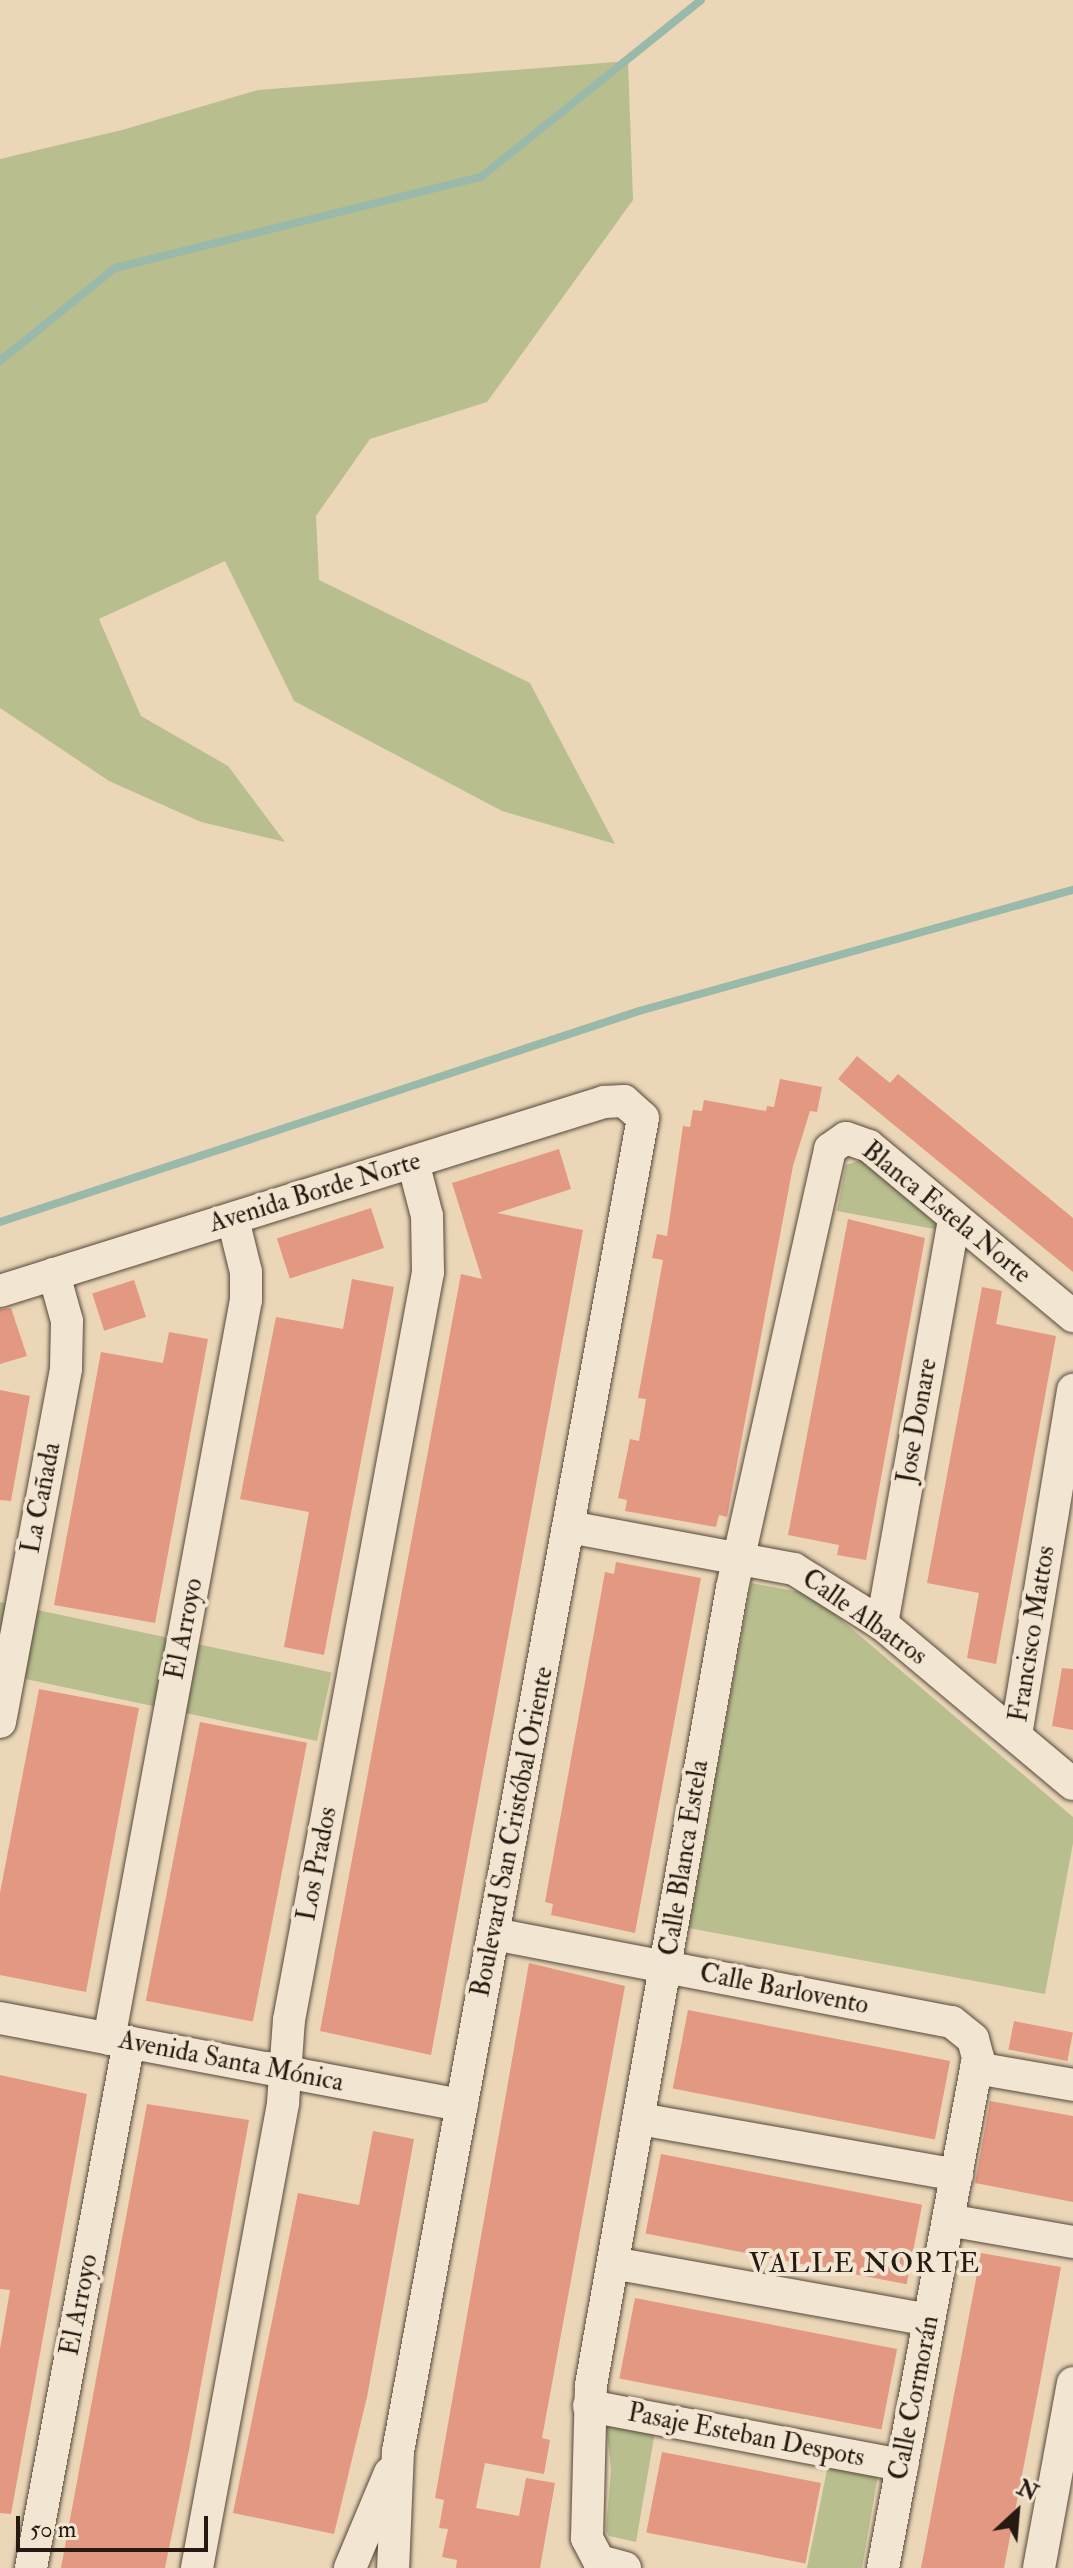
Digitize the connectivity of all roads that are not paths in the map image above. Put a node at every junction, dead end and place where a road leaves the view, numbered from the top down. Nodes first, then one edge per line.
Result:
1 (630, 1103) joint
2 (413, 1162) junction
3 (823, 1165) joint
4 (954, 1218) junction
5 (233, 1219) junction
6 (54, 1274) junction
7 (0, 1291) edge
8 (1073, 1316) edge
9 (1073, 1390) edge
10 (569, 1527) junction
11 (740, 1555) junction
12 (882, 1624) junction
13 (0, 1722) edge
14 (1016, 1735) junction
15 (1073, 1784) edge
16 (494, 1934) junction
17 (668, 1968) junction
18 (0, 2018) edge
19 (119, 2041) junction
20 (975, 2053) junction
21 (285, 2072) junction
22 (1073, 2085) edge
23 (462, 2105) junction
24 (640, 2119) junction
25 (957, 2175) junction
26 (948, 2220) junction
27 (1073, 2242) edge
28 (613, 2263) junction
29 (929, 2320) junction
30 (1073, 2383) edge
31 (589, 2406) junction
32 (398, 2451) junction
33 (902, 2465) junction
34 (31, 2568) edge
35 (197, 2568) edge
36 (350, 2568) edge
37 (393, 2568) edge
38 (625, 2568) edge
39 (883, 2568) edge
40 (1039, 2568) edge

1 - 2 street, Avenida Borde Norte
1 - 10 street, Boulevard San Cristóbal Oriente
2 - 5 street, Avenida Borde Norte
2 - 21 street, Los Prados
3 - 4 street, Blanca Estela Norte
3 - 11 street, Calle Blanca Estela
4 - 8 street, Blanca Estela Norte
4 - 12 street, Jose Donare
5 - 6 street, Avenida Borde Norte
5 - 19 street, El Arroyo
6 - 7 street, Avenida Borde Norte
6 - 13 street, La Cañada
9 - 14 street, Francisco Mattos
10 - 11 street, Calle Albatros
10 - 16 street, Boulevard San Cristóbal Oriente
11 - 12 street, Calle Albatros
11 - 17 street, Calle Blanca Estela
12 - 14 street, Calle Albatros
14 - 15 street, Calle Albatros
16 - 17 street, Calle Barlovento
16 - 23 street, Boulevard San Cristóbal Oriente
17 - 20 street, Calle Barlovento
17 - 24 street, Calle Blanca Estela
18 - 19 street, Avenida Santa Mónica
19 - 21 street, Avenida Santa Mónica
19 - 34 street, El Arroyo
20 - 22 street, Calle Barlovento
20 - 25 street, Calle Cormorán
21 - 23 street, Avenida Santa Mónica
21 - 35 street, Los Prados
23 - 32 street, Boulevard San Cristóbal Oriente
24 - 25 street
24 - 28 street, Calle Blanca Estela
25 - 26 street, Calle Cormorán
26 - 27 street
26 - 29 street, Calle Cormorán
28 - 29 street
28 - 31 street, Calle Blanca Estela
29 - 33 street, Calle Cormorán
30 - 40 street
31 - 33 street, Pasaje Esteban Despots
31 - 38 street, Calle Blanca Estela
32 - 36 street
32 - 37 street, Boulevard San Cristóbal Oriente
33 - 39 street, Calle Cormorán

